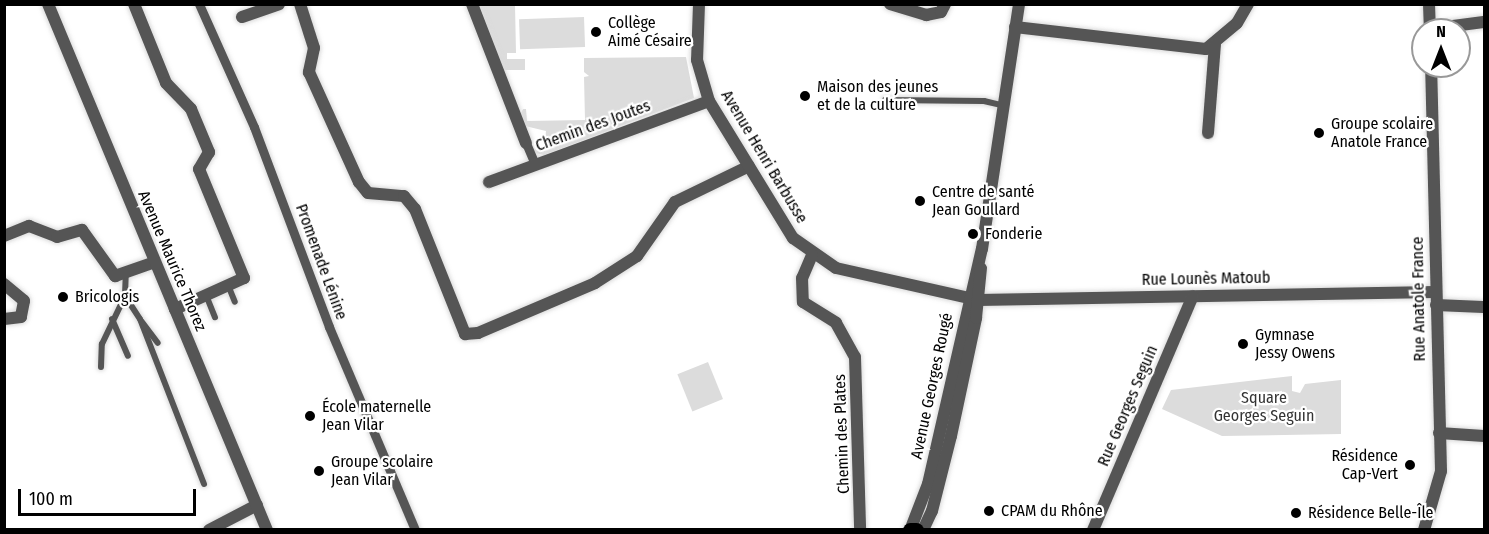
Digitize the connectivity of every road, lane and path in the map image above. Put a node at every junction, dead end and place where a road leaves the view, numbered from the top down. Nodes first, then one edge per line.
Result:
1 (48, 4) edge
2 (134, 4) edge
3 (199, 4) edge
4 (279, 4) edge
5 (300, 4) edge
6 (472, 4) edge
7 (699, 4) edge
8 (890, 4) edge
9 (945, 4) edge
10 (1019, 4) edge
11 (1248, 4) edge
12 (242, 17) dead end
13 (1015, 27) junction
14 (1215, 45) junction
15 (1431, 78) edge
16 (885, 100) dead end
17 (709, 101) junction
18 (1002, 105) junction
19 (1208, 133) dead end
20 (526, 143) joint
21 (535, 164) junction
22 (749, 166) junction
23 (489, 182) dead end
24 (4, 236) edge
25 (812, 255) junction
26 (154, 262) junction
27 (126, 272) junction
28 (4, 284) edge
29 (228, 285) junction
30 (1435, 292) junction
31 (206, 295) junction
32 (125, 296) junction
33 (1192, 296) junction
34 (973, 299) junction
35 (235, 302) dead end
36 (1436, 305) junction
37 (1485, 307) edge
38 (175, 309) junction
39 (215, 317) dead end
40 (4, 319) edge
41 (112, 319) junction
42 (140, 319) junction
43 (158, 343) dead end
44 (128, 356) dead end
45 (101, 367) dead end
46 (1439, 433) junction
47 (1485, 436) edge
48 (204, 484) dead end
49 (257, 505) junction
50 (915, 529) edge
51 (209, 530) edge
52 (267, 530) edge
53 (415, 530) edge
54 (860, 530) edge
55 (1093, 530) edge
56 (1424, 530) edge

1 - 26 street, Avenue Maurice Thorez
2 - 29 street
3 - 53 street, Promenade Lénine
4 - 12 street
5 - 22 street
6 - 20 street
7 - 17 street, Avenue Henri Barbusse
8 - 9 street
10 - 13 street, Avenue Georges Rougé
11 - 14 street
13 - 14 street
13 - 18 street, Avenue Georges Rougé
14 - 19 street
15 - 30 street, Rue Anatole France
16 - 18 lane
17 - 21 street, Chemin des Joutes
17 - 22 street, Avenue Henri Barbusse
18 - 34 street, Avenue Georges Rougé
20 - 21 street
21 - 23 street, Chemin des Joutes
22 - 25 street, Avenue Henri Barbusse
24 - 27 street
25 - 34 street, Avenue Henri Barbusse
25 - 54 street, Chemin des Plates
26 - 27 street
26 - 38 street, Avenue Maurice Thorez
27 - 32 lane
28 - 40 street
29 - 31 street
29 - 35 lane
30 - 33 street, Rue Lounès Matoub
30 - 36 street, Rue Anatole France
31 - 38 street
31 - 39 lane
32 - 41 lane
32 - 42 lane
33 - 34 street, Rue Lounès Matoub
33 - 55 street, Rue Georges Seguin
34 - 50 street, Avenue Georges Rougé
36 - 37 street
36 - 46 street, Rue Anatole France
38 - 49 street, Avenue Maurice Thorez
41 - 44 lane
41 - 45 lane
42 - 43 lane
42 - 48 lane
46 - 47 street
46 - 56 street, Rue Anatole France
49 - 51 street
49 - 52 street, Avenue Maurice Thorez

